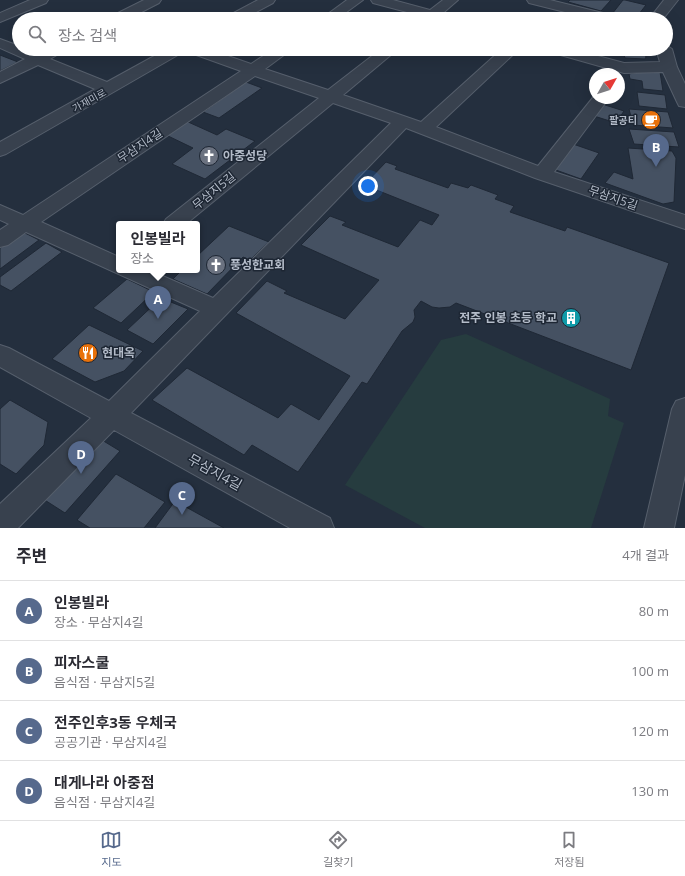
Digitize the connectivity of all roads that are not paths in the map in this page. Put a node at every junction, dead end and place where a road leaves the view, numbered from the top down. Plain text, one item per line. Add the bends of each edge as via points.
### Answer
1 (41, 0) edge
2 (154, 0) edge
3 (268, 0) edge
4 (356, 0) edge
5 (378, 0) edge
6 (451, 0) edge
7 (534, 0) edge
8 (671, 0) edge
9 (14, 12) edge
10 (130, 12) edge
11 (246, 12) edge
12 (338, 12) edge
13 (415, 12) edge
14 (436, 12) edge
15 (582, 12) edge
16 (662, 12) edge
17 (12, 13) edge
18 (0, 18) edge
19 (0, 43) edge
20 (12, 48) edge
21 (31, 56) edge
22 (44, 56) edge
23 (166, 56) edge
24 (211, 56) edge
25 (274, 56) edge
26 (381, 56) edge
27 (503, 56) edge
28 (575, 56) edge
29 (666, 56) edge
30 (38, 59) junction
31 (669, 67) junction
32 (610, 68) edge
33 (253, 71) junction
34 (625, 72) edge
35 (0, 78) edge
36 (109, 89) junction
37 (330, 97) junction
38 (685, 102) edge
39 (596, 104) edge
40 (402, 122) junction
41 (424, 130) junction
42 (0, 150) edge
43 (542, 174) junction
44 (0, 212) edge
45 (177, 221) edge
46 (27, 222) junction
47 (685, 222) edge
48 (0, 240) edge
49 (116, 265) edge
50 (135, 273) edge
51 (216, 309) junction
52 (0, 355) edge
53 (685, 409) edge
54 (112, 415) junction
55 (0, 525) edge
56 (319, 528) edge
57 (659, 528) edge

1 - 9 street
2 - 10 street
3 - 11 street
4 - 12 street
5 - 13 street
6 - 14 street
7 - 15 street
8 - 16 street
17 - 18 street
19 - 20 street
21 - 30 street
22 - 30 street
23 - 36 street, 가재미로
24 - 33 street, 무삼지5길
25 - 33 street, 무삼지4길
26 - 37 street, 무삼지5길
27 - 41 street
28 - 32 street
29 - 31 street
30 - 35 street
30 - 36 street
31 - 34 street
31 - 38 street
33 - 37 street, 무삼지5길
33 - 46 street, 무삼지4길
36 - 42 street, 가재미로
37 - 40 street, 무삼지5길
37 - 45 street, 무삼지5길
39 - 43 street
40 - 41 street, 무삼지5길
40 - 51 street
41 - 43 street, 무삼지5길
43 - 47 street, 무삼지5길
44 - 46 street
46 - 48 street, 무삼지4길
46 - 49 street
50 - 51 street
51 - 54 street
52 - 54 street, 무삼지4길
53 - 57 street
54 - 55 street
54 - 56 street, 무삼지4길

